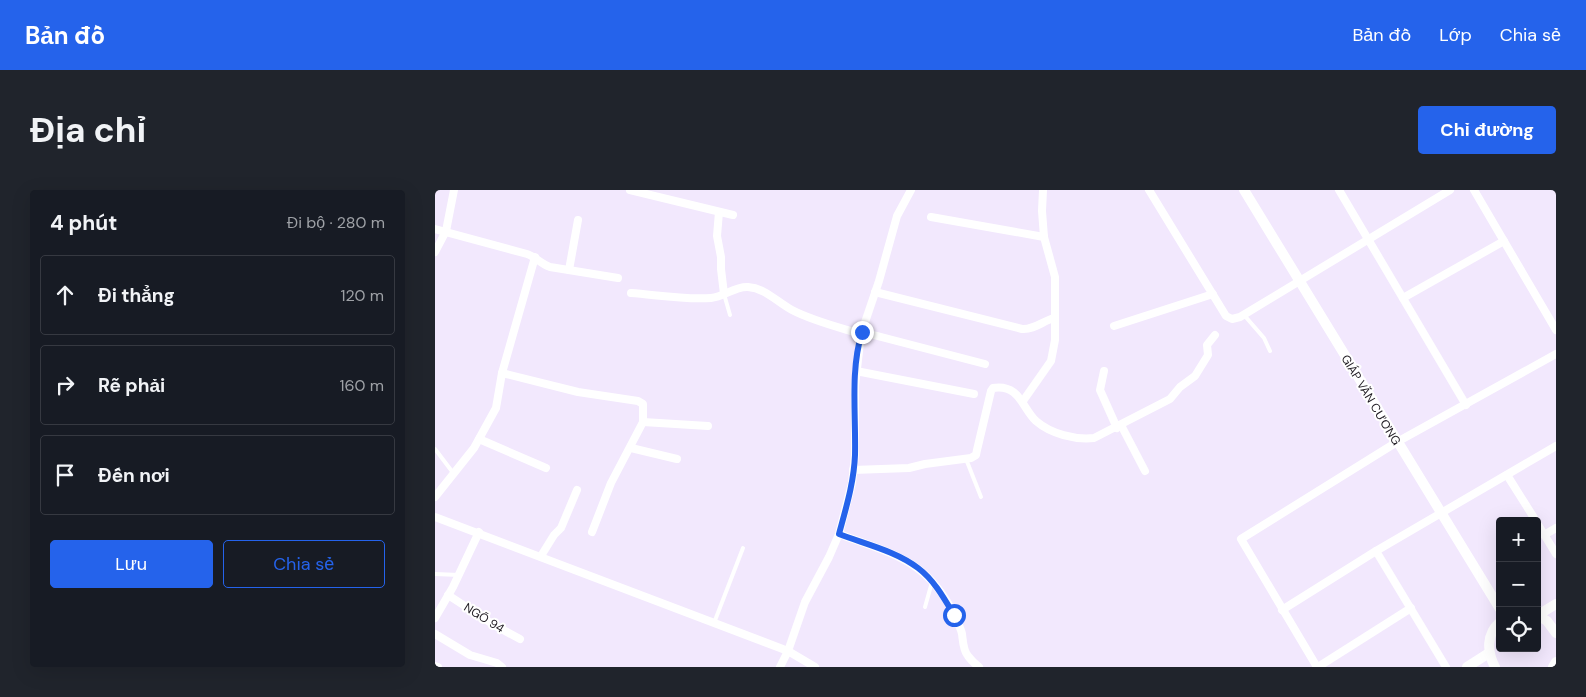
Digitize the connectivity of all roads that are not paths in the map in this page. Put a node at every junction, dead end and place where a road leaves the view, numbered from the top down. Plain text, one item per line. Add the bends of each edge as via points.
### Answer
1 (454, 190) edge
2 (630, 190) edge
3 (911, 190) edge
4 (1043, 190) edge
5 (1149, 190) edge
6 (1244, 190) edge
7 (1339, 190) edge
8 (1450, 190) edge
9 (1474, 190) edge
10 (719, 212) junction
11 (733, 215) dead end
12 (931, 217) dead end
13 (578, 220) dead end
14 (435, 229) edge
15 (446, 232) junction
16 (1044, 237) junction
17 (1369, 240) junction
18 (1504, 240) junction
19 (435, 252) edge
20 (535, 257) junction
21 (569, 270) junction
22 (618, 278) dead end
23 (1299, 282) junction
24 (875, 292) junction
25 (631, 293) dead end
26 (724, 294) junction
27 (1213, 294) junction
28 (1403, 298) junction
29 (730, 315) dead end
30 (1244, 315) junction
31 (1054, 318) junction
32 (1114, 326) dead end
33 (1556, 330) edge
34 (861, 333) junction
35 (1215, 335) dead end
36 (1270, 351) dead end
37 (1556, 354) edge
38 (985, 364) dead end
39 (856, 371) junction
40 (1104, 371) dead end
41 (502, 373) junction
42 (974, 394) dead end
43 (1023, 400) junction
44 (1467, 405) junction
45 (643, 422) junction
46 (708, 426) dead end
47 (1119, 427) junction
48 (479, 440) junction
49 (1397, 442) junction
50 (1556, 446) edge
51 (631, 448) junction
52 (435, 449) edge
53 (966, 459) junction
54 (677, 460) dead end
55 (546, 468) dead end
56 (853, 470) junction
57 (1145, 471) dead end
58 (454, 474) junction
59 (1507, 474) junction
60 (577, 490) dead end
61 (435, 497) edge
62 (981, 497) dead end
63 (1441, 513) junction
64 (435, 517) edge
65 (1534, 517) edge
66 (1541, 528) edge
67 (1556, 528) edge
68 (479, 532) junction
69 (592, 532) dead end
70 (839, 534) junction
71 (1545, 535) junction
72 (743, 548) dead end
73 (1376, 551) junction
74 (1556, 554) edge
75 (541, 556) junction
76 (435, 574) edge
77 (459, 575) junction
78 (932, 582) junction
79 (448, 595) junction
80 (1556, 604) edge
81 (925, 607) dead end
82 (1499, 607) edge
83 (1411, 608) junction
84 (1282, 610) junction
85 (1541, 613) edge
86 (1541, 617) edge
87 (435, 618) edge
88 (714, 624) junction
89 (1496, 628) edge
90 (1556, 633) edge
91 (435, 634) edge
92 (520, 640) dead end
93 (788, 651) junction
94 (1489, 653) junction
95 (1556, 662) edge
96 (435, 666) edge
97 (439, 667) edge
98 (502, 667) edge
99 (779, 667) edge
100 (815, 667) edge
101 (979, 667) edge
102 (1317, 667) edge
103 (1446, 667) edge
104 (1467, 667) edge
105 (1495, 667) edge
106 (1553, 667) edge

1 - 15 street
2 - 10 street
3 - 24 street via 897,216
4 - 16 street
5 - 27 street
6 - 23 street, GIÁP VĂN CƯƠNG
7 - 17 street
8 - 17 street
9 - 18 street
10 - 11 street
10 - 26 street via 717,236
12 - 16 street
13 - 21 street
14 - 15 street
15 - 19 street
15 - 20 street
16 - 31 street via 1055,277
17 - 23 street
17 - 28 street
18 - 28 street
18 - 33 street
20 - 21 street via 543,265
20 - 41 street
21 - 22 street
23 - 30 street
23 - 49 street, GIÁP VĂN CƯƠNG
24 - 31 street via 1022,329
24 - 34 street
25 - 26 street via 695,298
26 - 29 lane
26 - 34 street via 747,287 760,290 792,310
27 - 30 street via 1227,316 1232,319
27 - 32 street
28 - 44 street
30 - 36 lane via 1264,338
31 - 43 street via 1055,340 1051,360
34 - 38 street
34 - 39 street
35 - 47 street via 1207,344 1209,355 1195,376 1170,399
37 - 44 street
39 - 42 street
39 - 56 street
40 - 47 street via 1101,390
41 - 45 street via 579,392 638,401 643,404
41 - 48 street via 496,408
43 - 47 street via 1035,421 1063,435 1081,440
43 - 53 street via 1010,390 993,388 976,455
44 - 49 street
45 - 46 street
45 - 51 street
47 - 57 street
48 - 55 street
48 - 58 street
49 - 63 street, GIÁP VĂN CƯƠNG
49 - 84 street via 1241,539
50 - 59 street
51 - 54 street
51 - 69 street via 611,483
52 - 58 lane
53 - 56 street via 909,468
53 - 62 lane
56 - 70 street
58 - 61 street
59 - 63 street
59 - 65 street
60 - 75 street via 561,528
63 - 73 street
63 - 82 street, GIÁP VĂN CƯƠNG
64 - 68 street
66 - 71 street
67 - 71 street
68 - 75 street
68 - 77 street
70 - 78 street via 906,560
70 - 93 street via 805,602
71 - 74 street
72 - 88 lane
73 - 83 street
73 - 84 street
75 - 88 street
76 - 77 lane
77 - 79 street
78 - 81 lane
78 - 101 street via 954,615 967,655
79 - 87 street
79 - 92 street, NGÕ 94
80 - 85 street
83 - 102 street
83 - 103 street
84 - 102 street
86 - 90 street
88 - 93 street
89 - 94 street via 1491,635
91 - 98 street via 470,655
93 - 99 street
93 - 100 street
94 - 104 street
94 - 105 street
95 - 106 street
96 - 97 street

